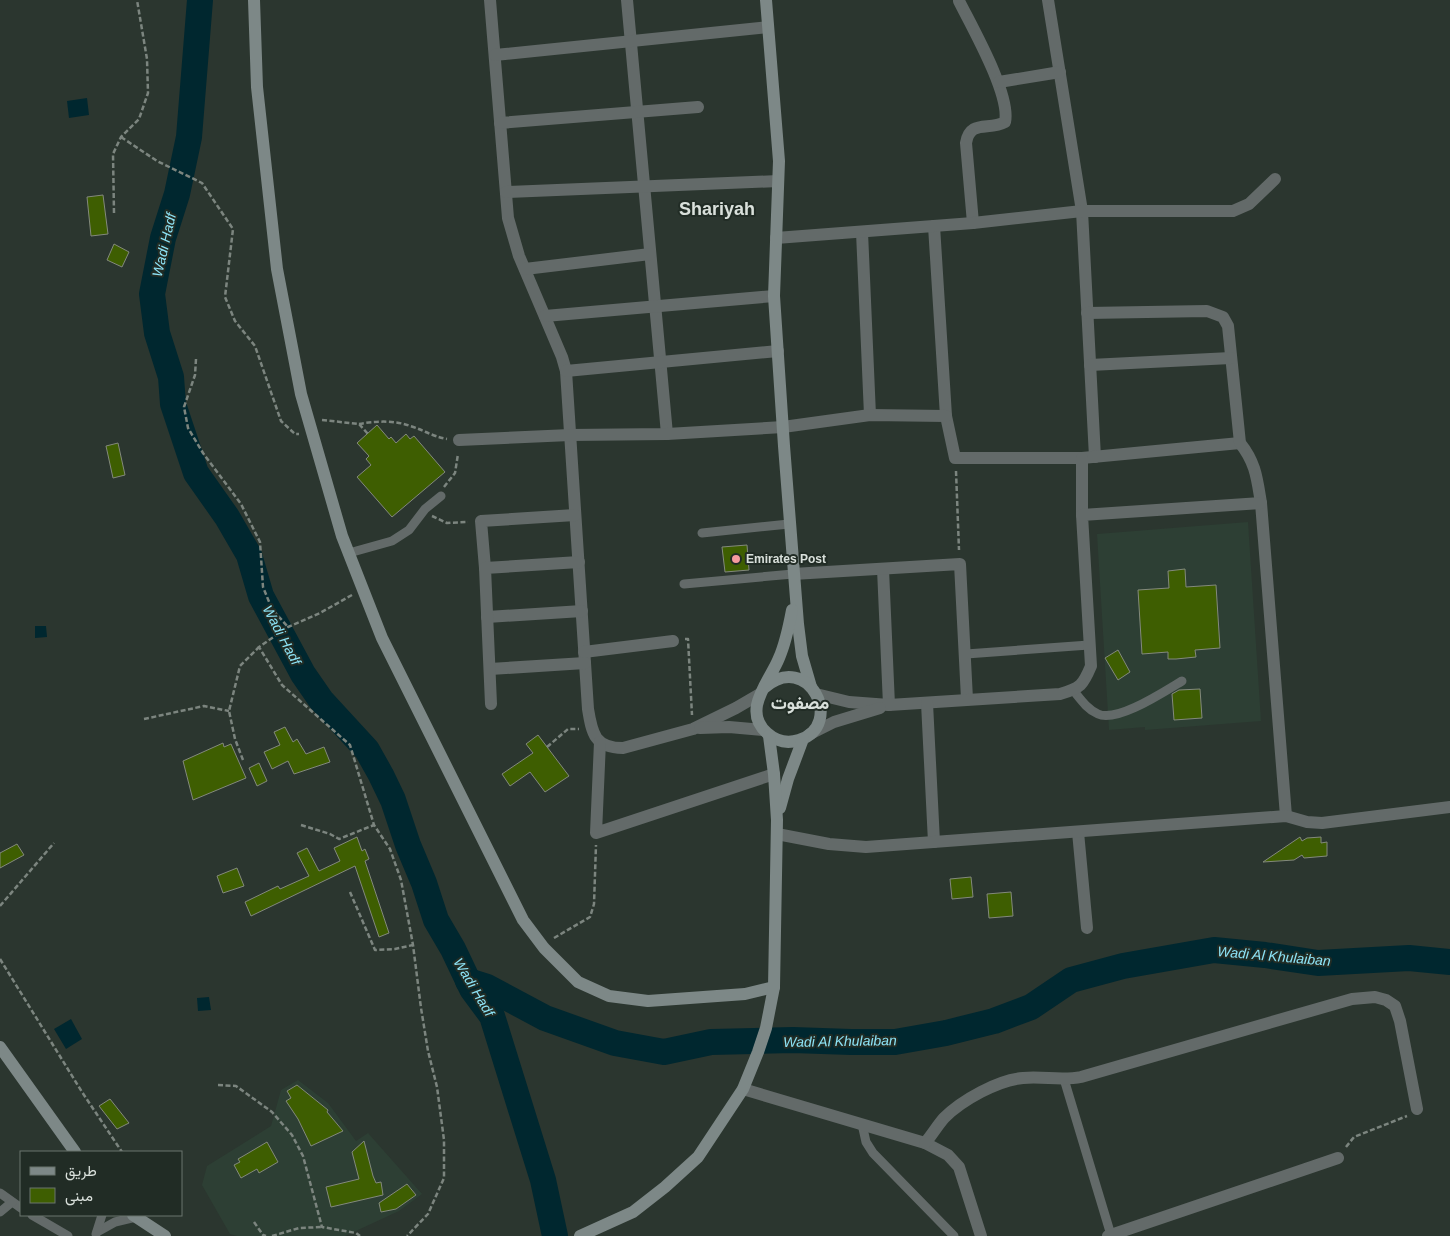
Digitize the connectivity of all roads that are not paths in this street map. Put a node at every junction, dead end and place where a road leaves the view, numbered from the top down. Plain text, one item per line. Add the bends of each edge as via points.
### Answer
1 (254, 0) edge
2 (490, 0) edge
3 (626, 0) edge
4 (766, 0) edge
5 (961, 0) edge
6 (1048, 0) edge
7 (768, 27) junction
8 (630, 41) junction
9 (495, 55) junction
10 (1060, 72) junction
11 (999, 82) junction
12 (698, 107) dead end
13 (637, 112) junction
14 (500, 123) junction
15 (1275, 179) dead end
16 (778, 181) junction
17 (644, 186) junction
18 (506, 192) junction
19 (1082, 211) junction
20 (972, 223) junction
21 (934, 226) junction
22 (862, 232) junction
23 (776, 238) junction
24 (650, 254) junction
25 (525, 269) junction
26 (774, 296) junction
27 (655, 306) junction
28 (1087, 313) junction
29 (545, 316) junction
30 (778, 351) junction
31 (1231, 358) junction
32 (661, 362) junction
33 (1090, 365) junction
34 (566, 371) junction
35 (870, 415) junction
36 (946, 416) junction
37 (783, 427) junction
38 (667, 434) junction
39 (570, 435) junction
40 (459, 440) road end
41 (1240, 443) junction
42 (1088, 457) junction
43 (441, 496) road end
44 (1260, 503) junction
45 (575, 515) junction
46 (1082, 515) junction
47 (789, 524) junction
48 (702, 534) dead end
49 (349, 553) junction
50 (579, 562) junction
51 (485, 568) junction
52 (883, 569) junction
53 (793, 574) junction
54 (684, 584) dead end
55 (795, 594) junction
56 (582, 611) junction
57 (487, 617) junction
58 (673, 641) road end
59 (1089, 645) junction
60 (966, 654) junction
61 (584, 658) junction
62 (490, 669) junction
63 (1182, 681) dead end
64 (814, 690) junction
65 (1073, 690) junction
66 (762, 691) junction
67 (967, 699) junction
68 (927, 703) junction
69 (492, 704) dead end
70 (889, 705) junction
71 (693, 729) junction
72 (766, 733) junction
73 (806, 736) junction
74 (600, 742) junction
75 (774, 774) junction
76 (1450, 807) edge
77 (1286, 816) junction
78 (778, 820) junction
79 (1078, 832) junction
80 (777, 834) junction
81 (934, 842) junction
82 (1087, 928) dead end
83 (774, 987) junction
84 (0, 1047) edge
85 (1064, 1079) junction
86 (743, 1089) junction
87 (1417, 1109) road end
88 (862, 1124) junction
89 (925, 1143) junction
90 (74, 1151) edge
91 (1338, 1158) road end
92 (0, 1194) edge
93 (12, 1202) junction
94 (20, 1207) edge
95 (0, 1212) edge
96 (34, 1216) edge
97 (102, 1216) edge
98 (134, 1216) edge
99 (96, 1234) edge
100 (1109, 1235) edge
101 (68, 1236) edge
102 (165, 1236) edge
103 (580, 1236) edge
104 (954, 1236) edge
105 (981, 1236) edge

1 - 49 street via 257,88 277,269 301,394
2 - 9 street
3 - 8 street
4 - 7 street
5 - 11 street
6 - 10 street
7 - 8 street
7 - 16 street
8 - 9 street
8 - 13 street
9 - 14 street
10 - 11 street
10 - 19 street
11 - 20 street via 1005,122 973,128 966,142
12 - 13 street
13 - 14 street
13 - 17 street
14 - 18 street
15 - 19 street via 1249,204 1233,211
16 - 17 street
16 - 23 street
17 - 18 street
17 - 24 street
18 - 25 street via 508,218
19 - 20 street
19 - 28 street
20 - 21 street
21 - 22 street
21 - 36 street
22 - 23 street
22 - 35 street
23 - 26 street
24 - 25 street
24 - 27 street
25 - 29 street
26 - 27 street
26 - 30 street
27 - 29 street
27 - 32 street
28 - 31 street via 1207,310 1223,317 1228,326
28 - 33 street
29 - 34 street
30 - 32 street
30 - 37 street
31 - 33 street
31 - 41 street
32 - 34 street
32 - 38 street
33 - 42 street
34 - 39 street
35 - 36 street
35 - 37 street
36 - 42 street via 955,458
37 - 38 street
37 - 47 street
38 - 39 street
39 - 40 street
39 - 45 street
41 - 42 street
41 - 44 street via 1255,468
42 - 46 street
43 - 49 lane via 425,509 409,530 392,541
44 - 46 street
44 - 77 street
45 - 50 street
45 - 51 street via 482,521
46 - 59 street
47 - 48 lane
47 - 53 street
49 - 83 street via 382,638 434,746 523,920 544,948 578,982 609,996 648,1001 744,994
50 - 51 street
50 - 56 street
51 - 57 street
52 - 53 street
52 - 60 street via 960,564
52 - 70 street
53 - 54 lane
53 - 55 street
55 - 64 street via 802,656
55 - 66 street via 785,644
56 - 57 street
56 - 61 street
57 - 62 street
58 - 61 street
59 - 60 lane
59 - 65 street via 1091,666 1084,683
60 - 67 street
61 - 62 street
61 - 74 street via 591,728
62 - 69 street
63 - 65 lane via 1124,712 1108,716 1100,716 1088,708
64 - 66 street via 796,678 787,677 770,682
64 - 70 street via 849,702
64 - 73 street via 820,702 819,719
65 - 67 street via 1060,694
66 - 71 street
66 - 72 street via 756,709
67 - 68 street
68 - 70 street
68 - 81 street
70 - 73 street via 847,717
71 - 72 street via 735,727
71 - 74 street via 623,748 612,748
72 - 73 street via 785,742
72 - 75 street
73 - 78 street via 788,779
74 - 75 street via 596,832
75 - 78 street
76 - 77 street via 1322,823
77 - 79 street
78 - 80 street
79 - 81 street
79 - 82 street
80 - 81 street via 866,847
80 - 83 street
83 - 86 street via 766,1028
84 - 90 street
85 - 87 street via 1081,1077 1352,999 1375,997 1395,1006
85 - 89 street via 1023,1078 977,1094 945,1117
85 - 100 lane
86 - 88 street
86 - 103 street via 698,1157 665,1187 633,1212
88 - 89 street
88 - 104 lane via 866,1142 873,1153
89 - 105 street via 948,1155 959,1167
91 - 100 street
92 - 93 lane
93 - 94 lane
93 - 95 lane
96 - 101 lane
97 - 99 lane
98 - 99 lane via 115,1222
98 - 102 street

